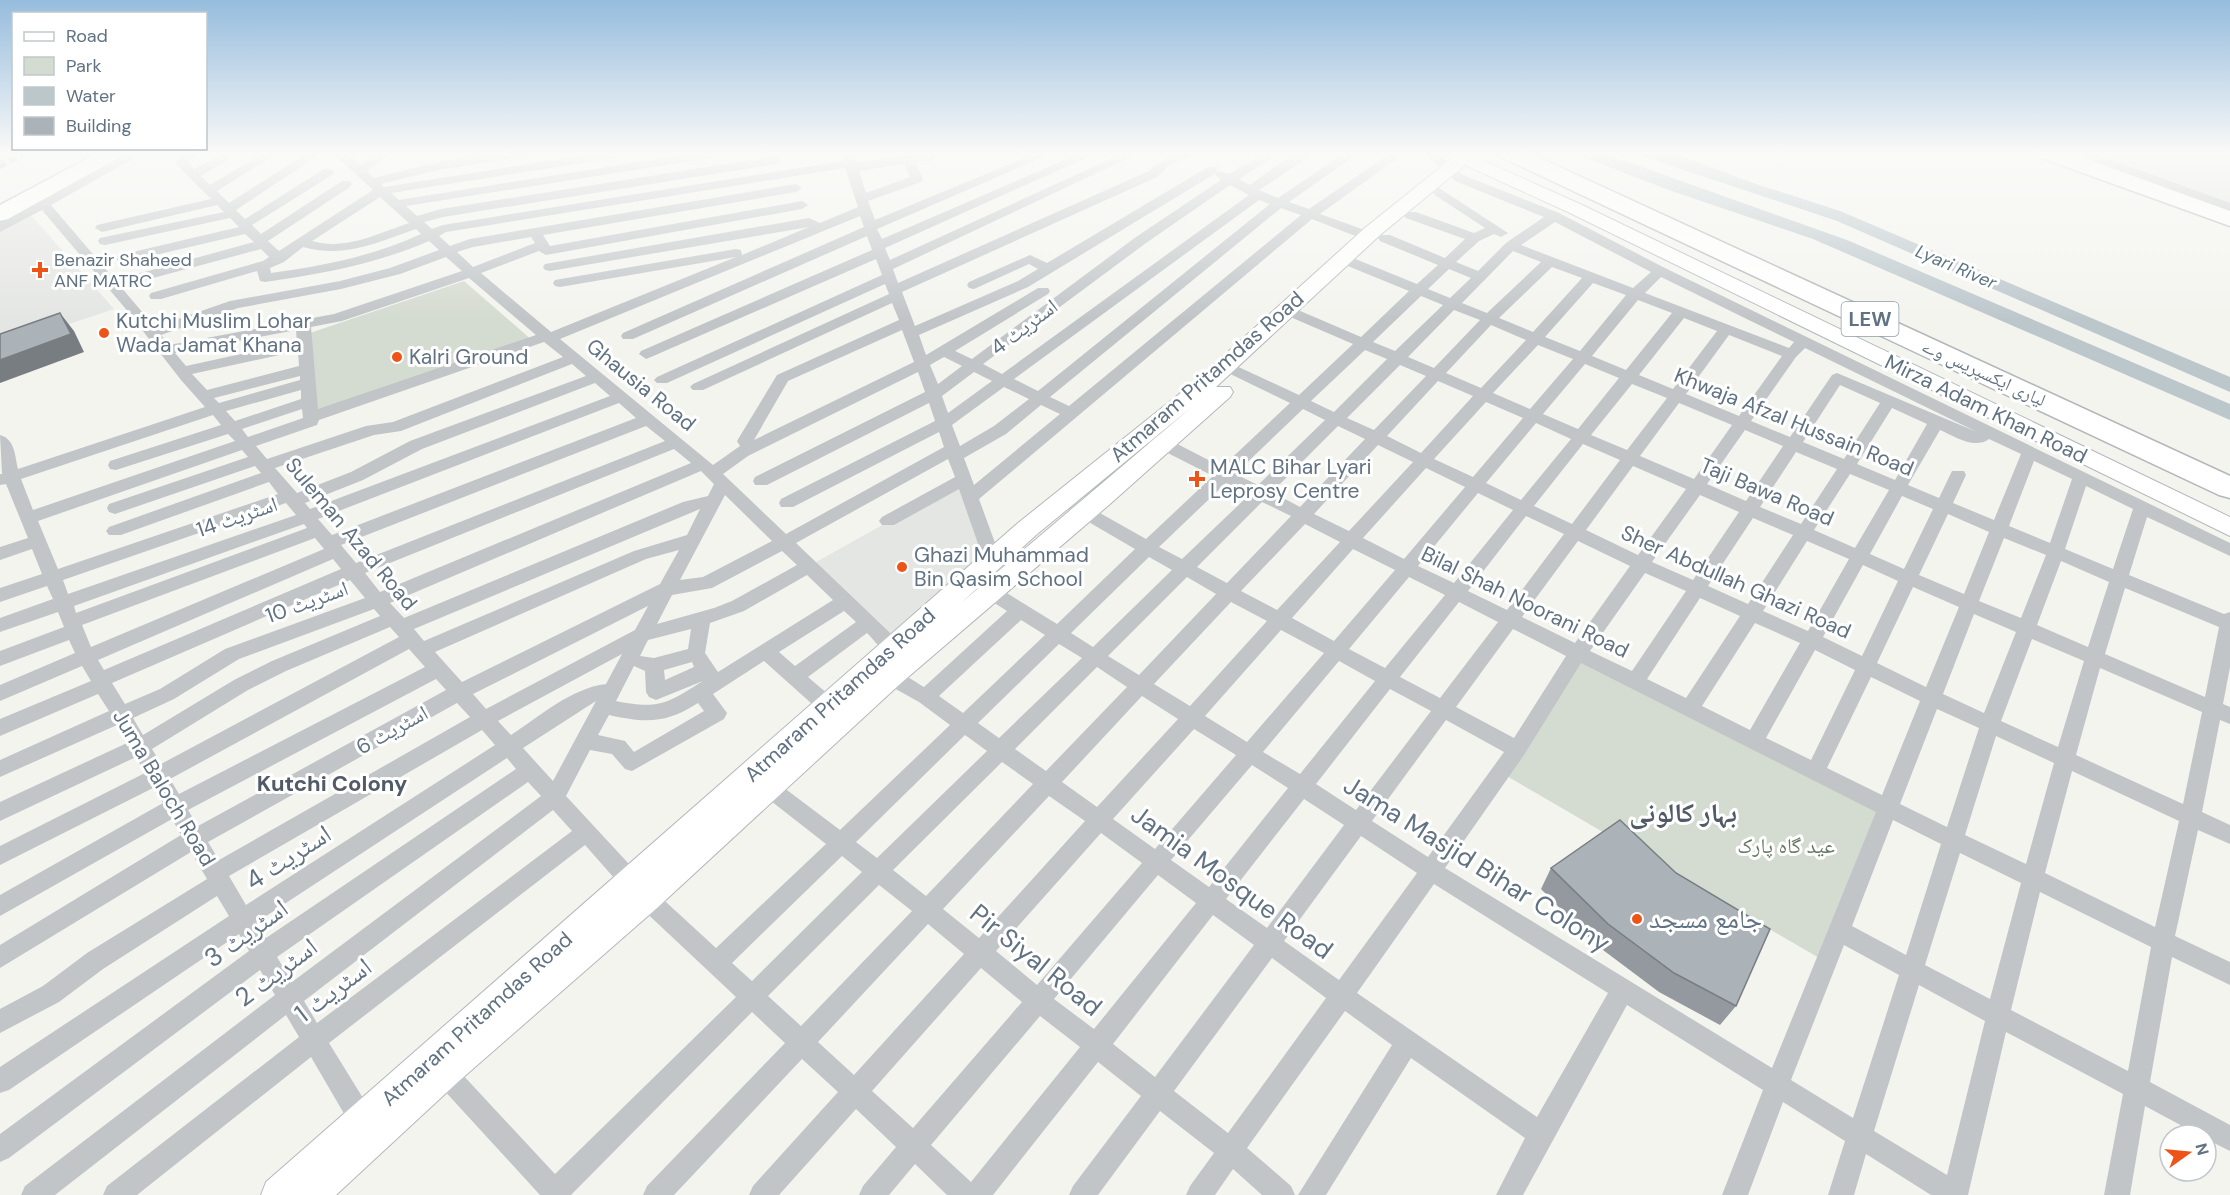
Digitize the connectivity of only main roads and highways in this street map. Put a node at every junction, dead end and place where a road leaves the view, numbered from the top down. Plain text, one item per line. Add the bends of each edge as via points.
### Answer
1 (20, 208) edge
2 (1411, 208) edge
3 (1418, 208) edge
4 (1573, 208) edge
5 (1629, 208) edge
6 (2199, 208) edge
7 (0, 214) edge
8 (2230, 219) edge
9 (1377, 237) junction
10 (2230, 488) edge
11 (2230, 527) edge
12 (897, 662) junction
13 (759, 780) junction
14 (438, 1065) junction
15 (279, 1195) edge
16 (309, 1195) edge

1 - 7 highway
2 - 9 main road, Atmaram Pritamdas Road
3 - 9 main road, Atmaram Pritamdas Road
4 - 11 main road, Mirza Adam Khan Road
5 - 10 highway, لیاری ایکسپریس وے / LEW
6 - 8 highway
9 - 12 main road, Atmaram Pritamdas Road via 1233,370
12 - 13 main road, Atmaram Pritamdas Road
12 - 13 main road, Atmaram Pritamdas Road via 828,706
13 - 14 main road, Atmaram Pritamdas Road
14 - 15 main road, Atmaram Pritamdas Road via 362,1120
14 - 16 main road, Atmaram Pritamdas Road

